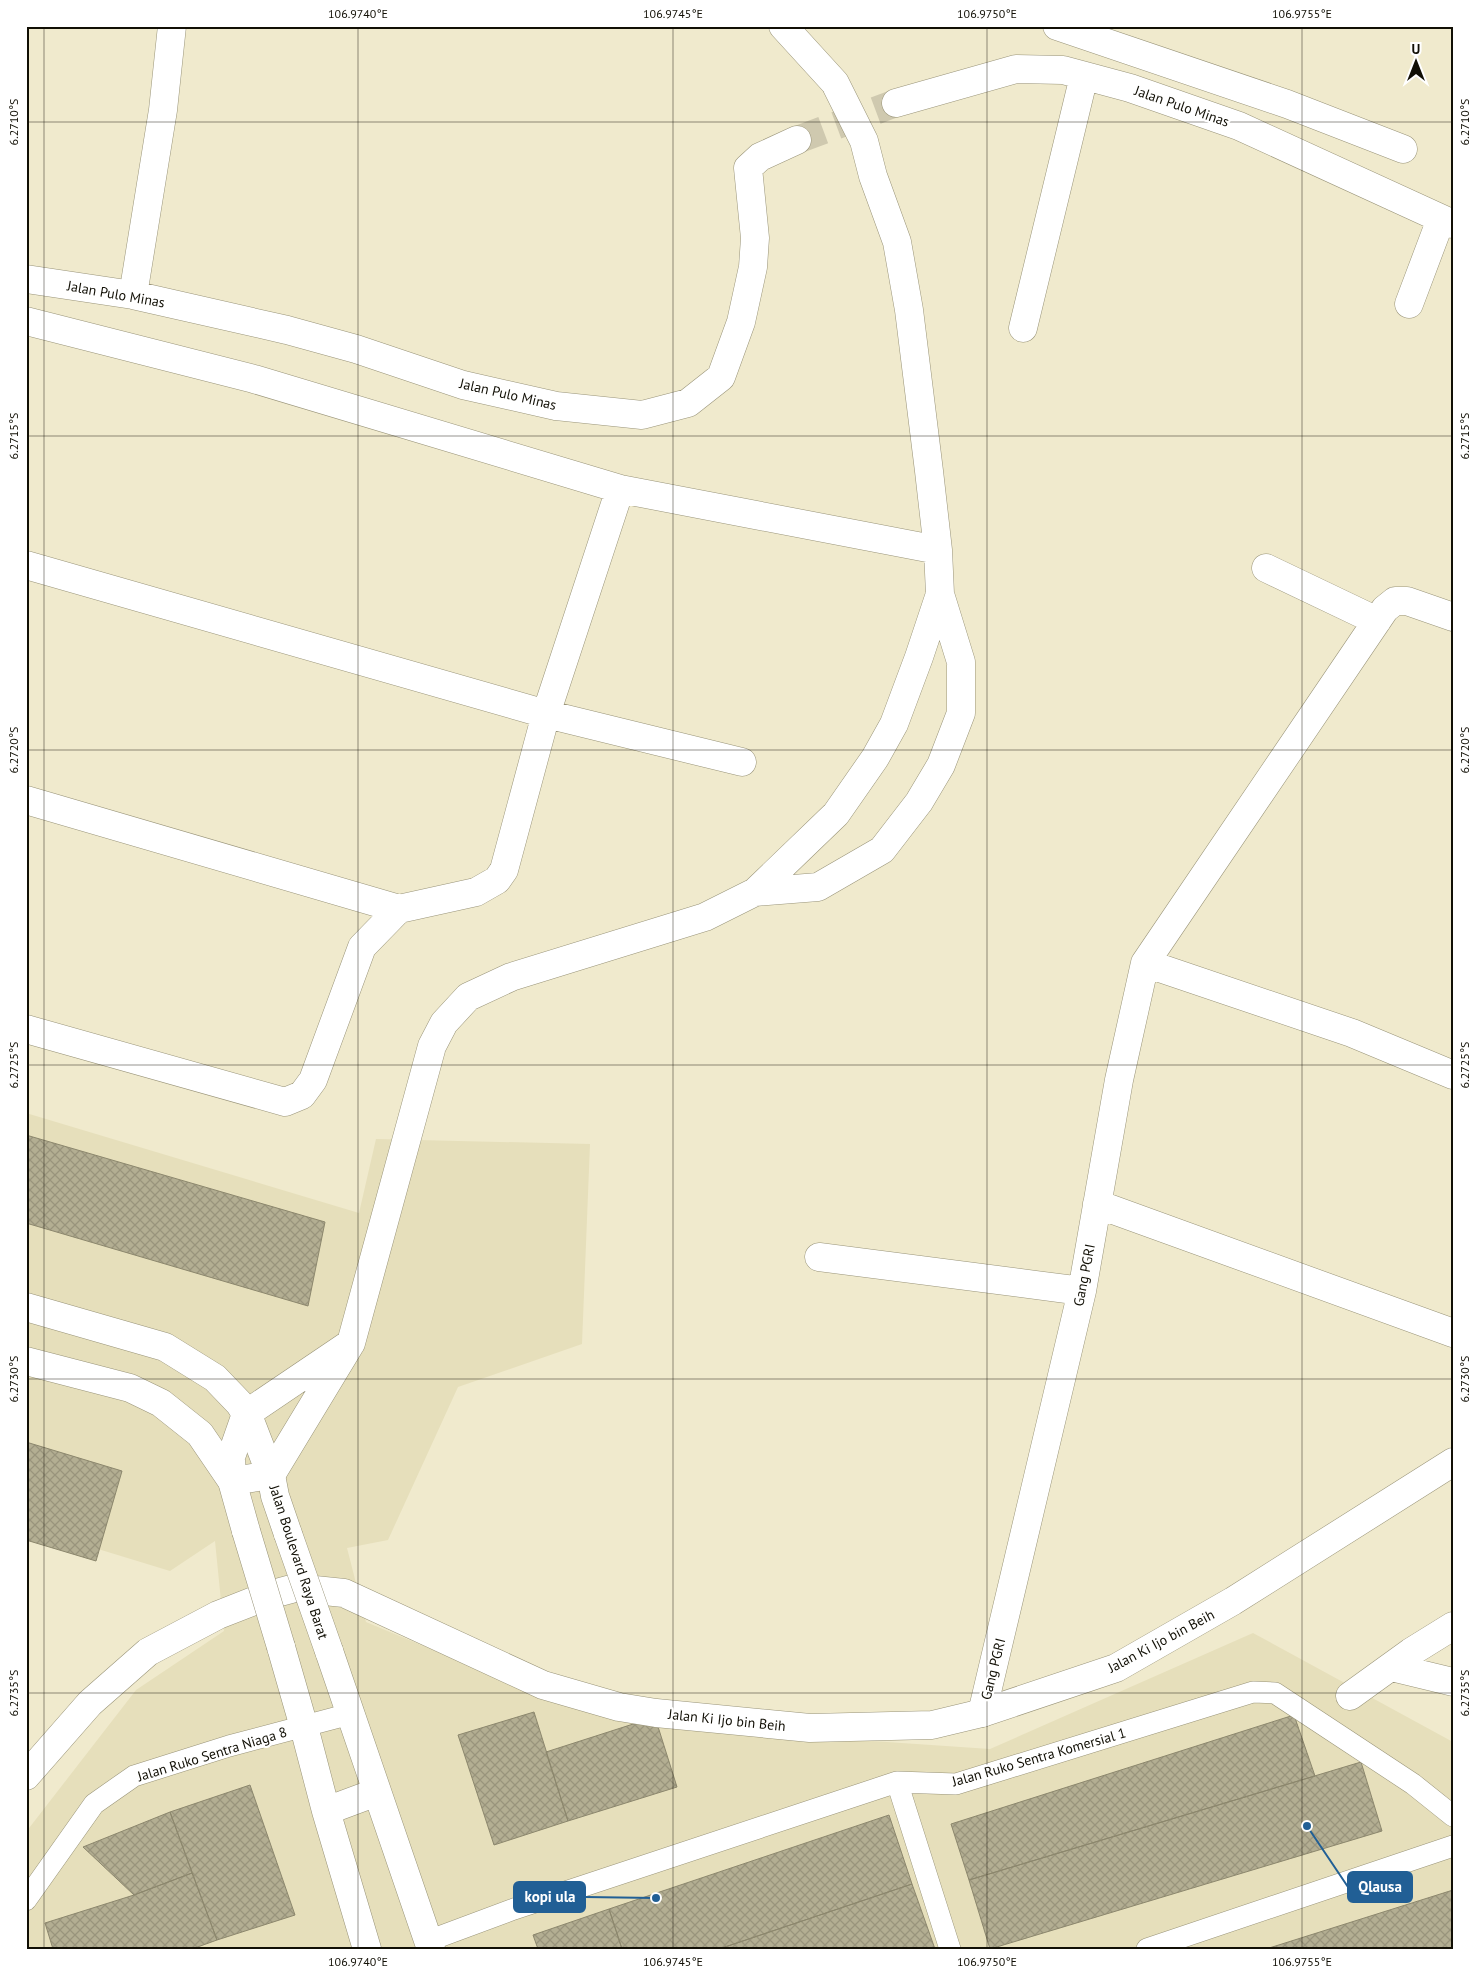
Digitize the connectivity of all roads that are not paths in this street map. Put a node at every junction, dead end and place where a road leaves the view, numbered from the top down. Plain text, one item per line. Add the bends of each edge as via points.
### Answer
1 (172, 26) edge
2 (783, 26) edge
3 (1057, 26) edge
4 (1084, 76) junction
5 (896, 103) tunnel mouth
6 (797, 140) tunnel mouth
7 (1403, 149) dead end
8 (1447, 222) edge
9 (26, 279) edge
10 (133, 295) junction
11 (1409, 304) dead end
12 (26, 321) edge
13 (1023, 328) dead end
14 (620, 489) junction
15 (938, 550) junction
16 (26, 565) edge
17 (1266, 568) dead end
18 (940, 594) junction
19 (1453, 617) edge
20 (1377, 621) junction
21 (546, 714) junction
22 (742, 762) dead end
23 (26, 800) edge
24 (754, 892) junction
25 (399, 909) junction
26 (1144, 963) junction
27 (26, 1029) edge
28 (1453, 1075) edge
29 (1097, 1204) junction
30 (819, 1257) dead end
31 (1082, 1291) junction
32 (26, 1307) edge
33 (1453, 1333) edge
34 (351, 1343) junction
35 (26, 1361) edge
36 (246, 1414) junction
37 (1453, 1462) edge
38 (271, 1475) junction
39 (232, 1481) junction
40 (1453, 1626) edge
41 (1391, 1667) junction
42 (1453, 1682) edge
43 (1350, 1696) dead end
44 (982, 1713) junction
45 (350, 1714) junction
46 (304, 1726) junction
47 (26, 1776) edge
48 (897, 1782) junction
49 (377, 1792) junction
50 (326, 1811) junction
51 (1453, 1816) edge
52 (1453, 1846) edge
53 (26, 1900) edge
54 (429, 1945) edge
55 (367, 1949) edge
56 (950, 1949) edge
57 (1148, 1949) edge

1 - 10 street via 163,110
2 - 15 street via 835,83 864,141 897,242 909,310
3 - 7 street via 1287,104
4 - 5 street, Jalan Pulo Minas via 1063,70 1016,70
4 - 8 street, Jalan Pulo Minas via 1130,88 1239,126
4 - 13 street
6 - 10 street, Jalan Pulo Minas via 760,158 748,168 755,238 753,268 741,322 721,377 688,403 642,415 556,406 463,385 356,349
8 - 11 street
9 - 10 street, Jalan Pulo Minas
12 - 14 street via 254,379
14 - 15 street
14 - 21 street
15 - 18 street
16 - 21 street
17 - 20 street
18 - 24 street via 894,724 875,758 836,814
18 - 24 street via 962,662 961,713 941,765 919,802 882,850 845,873 818,887
19 - 20 street via 1408,601 1395,601
20 - 26 street
21 - 22 street
21 - 25 street via 504,870 497,880 476,892
23 - 25 street
24 - 34 street via 705,918 511,977 468,997 444,1023 432,1046
25 - 27 street via 362,947 313,1080 302,1095 285,1102
26 - 28 street via 1352,1033
26 - 29 street, Gang PGRI
29 - 31 street, Gang PGRI
29 - 33 street
30 - 31 street
31 - 44 street, Gang PGRI
32 - 36 street, Jalan Boulevard Raya Barat via 165,1348 215,1378
34 - 36 street
34 - 38 street
35 - 39 street via 130,1388 161,1403 200,1434
36 - 38 street, Jalan Boulevard Raya Barat
36 - 39 street via 231,1457
37 - 44 street, Jalan Ki Ijo bin Beih via 1233,1601 1116,1668
38 - 39 street
38 - 45 street, Jalan Boulevard Raya Barat, bridge via 275,1496
39 - 46 street, bridge
40 - 41 street
41 - 42 street
41 - 43 street
44 - 47 street, Jalan Ki Ijo bin Beih via 932,1725 810,1728 619,1707 543,1685 344,1593 295,1588 218,1615 148,1652 90,1703
45 - 46 lane, Jalan Ruko Sentra Niaga 8
45 - 49 street, Jalan Boulevard Raya Barat
46 - 50 street
46 - 53 lane, Jalan Ruko Sentra Niaga 8 via 134,1776 94,1804
48 - 51 lane, Jalan Ruko Sentra Komersial 1 via 956,1784 1253,1692 1275,1693 1413,1784
48 - 54 lane, Jalan Ruko Sentra Komersial 1 via 514,1909
48 - 56 lane
49 - 50 street
49 - 54 street, Jalan Boulevard Raya Barat
50 - 55 street
52 - 57 lane

